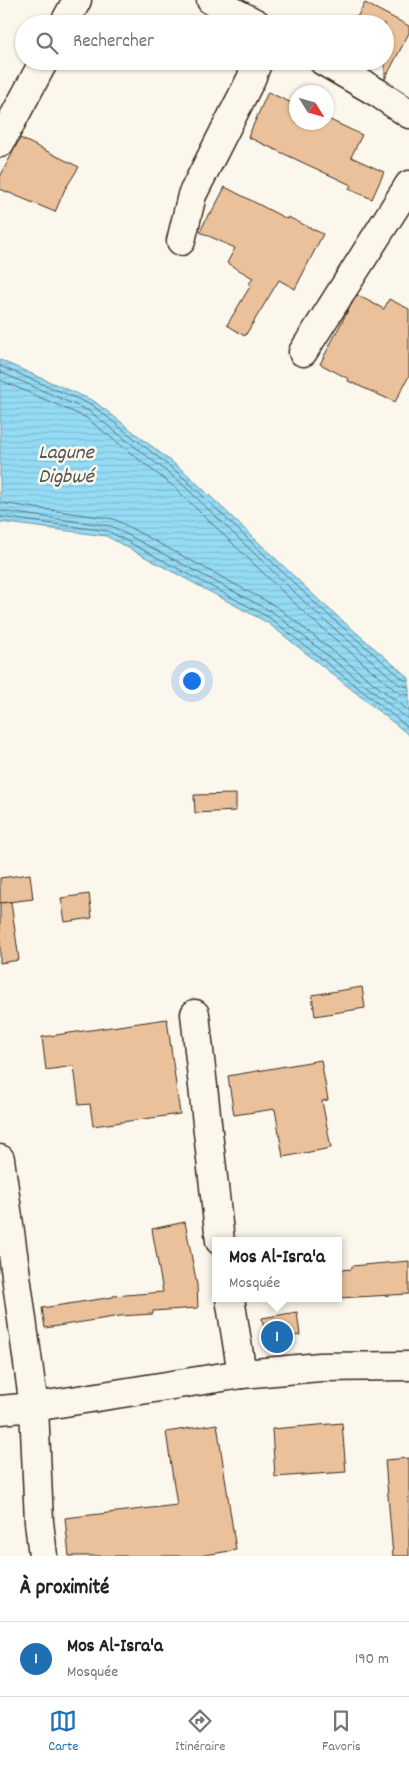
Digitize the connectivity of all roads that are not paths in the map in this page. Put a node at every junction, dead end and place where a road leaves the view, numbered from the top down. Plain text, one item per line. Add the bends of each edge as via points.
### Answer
1 (77, 0) edge
2 (211, 0) edge
3 (69, 15) edge
4 (240, 15) edge
5 (39, 70) edge
6 (254, 70) edge
7 (338, 70) edge
8 (409, 114) edge
9 (0, 143) edge
10 (409, 185) edge
11 (181, 241) dead end
12 (303, 352) dead end
13 (195, 1014) dead end
14 (0, 1159) edge
15 (220, 1237) edge
16 (231, 1302) edge
17 (409, 1366) edge
18 (242, 1374) junction
19 (34, 1407) junction
20 (0, 1410) edge
21 (43, 1556) edge

1 - 3 street
2 - 4 street
5 - 9 street
6 - 11 street via 192,195
7 - 8 street
10 - 12 street
13 - 15 street
14 - 19 street
16 - 18 street
17 - 18 street via 320,1367
18 - 19 street
19 - 20 street
19 - 21 street

